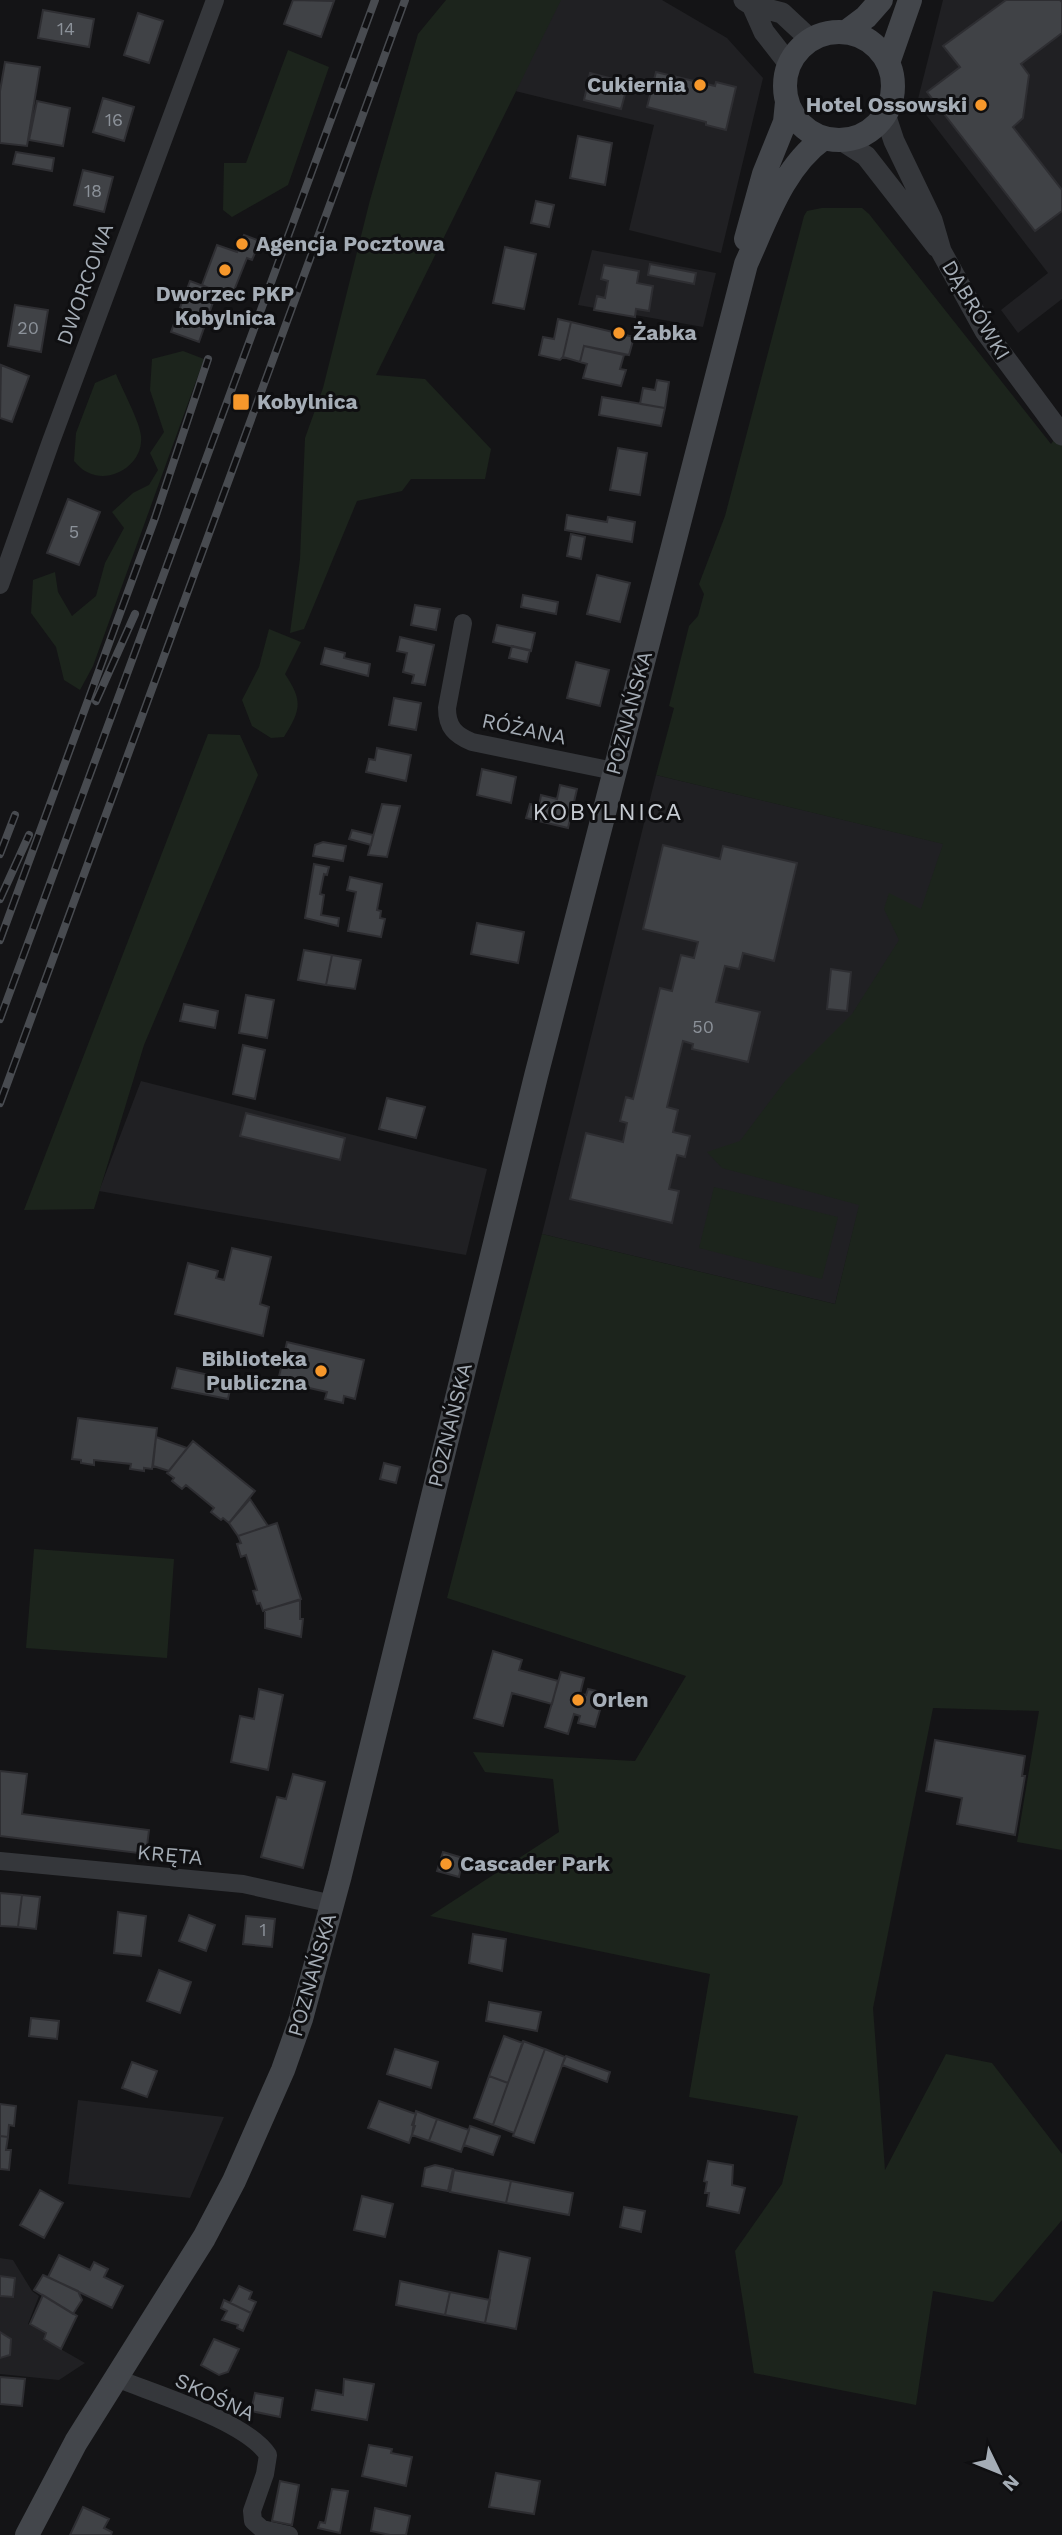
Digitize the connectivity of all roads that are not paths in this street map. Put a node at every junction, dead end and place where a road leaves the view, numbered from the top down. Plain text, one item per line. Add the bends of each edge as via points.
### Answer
1 (215, 0) edge
2 (881, 0) edge
3 (910, 0) edge
4 (748, 3) edge
5 (846, 32) junction
6 (811, 40) junction
7 (889, 60) junction
8 (789, 64) junction
9 (788, 102) junction
10 (885, 114) junction
11 (832, 139) junction
12 (941, 251) junction
13 (746, 264) junction
14 (1062, 435) edge
15 (6, 552) edge
16 (0, 585) edge
17 (463, 623) dead end
18 (614, 771) junction
19 (0, 1861) edge
20 (333, 1904) junction
21 (116, 2378) junction
22 (27, 2535) edge
23 (289, 2535) edge

1 - 15 street, DWORCOWA
2 - 5 main road
3 - 7 main road
4 - 6 street via 782,13
4 - 8 street
5 - 6 main road
5 - 7 main road via 863,37
6 - 8 main road
7 - 10 main road via 892,97
8 - 9 main road
9 - 11 main road via 808,130
9 - 13 main road, POZNAŃSKA via 754,204
10 - 11 main road via 859,136
10 - 12 street, DĄBRÓWKI
11 - 12 street, DĄBRÓWKI via 866,156
11 - 13 main road, POZNAŃSKA via 802,156 790,173
12 - 14 street, DĄBRÓWKI via 991,342
13 - 18 main road, POZNAŃSKA
15 - 16 street, DWORCOWA
17 - 18 street, RÓŻANA via 447,708 452,731 472,742
18 - 20 main road, POZNAŃSKA
19 - 20 street, KRĘTA via 243,1884
20 - 21 main road, POZNAŃSKA via 301,2019 258,2129 204,2238
21 - 22 main road, POZNAŃSKA
21 - 23 street, SKOŚNA via 230,2424 261,2445 268,2455 253,2521 262,2529

